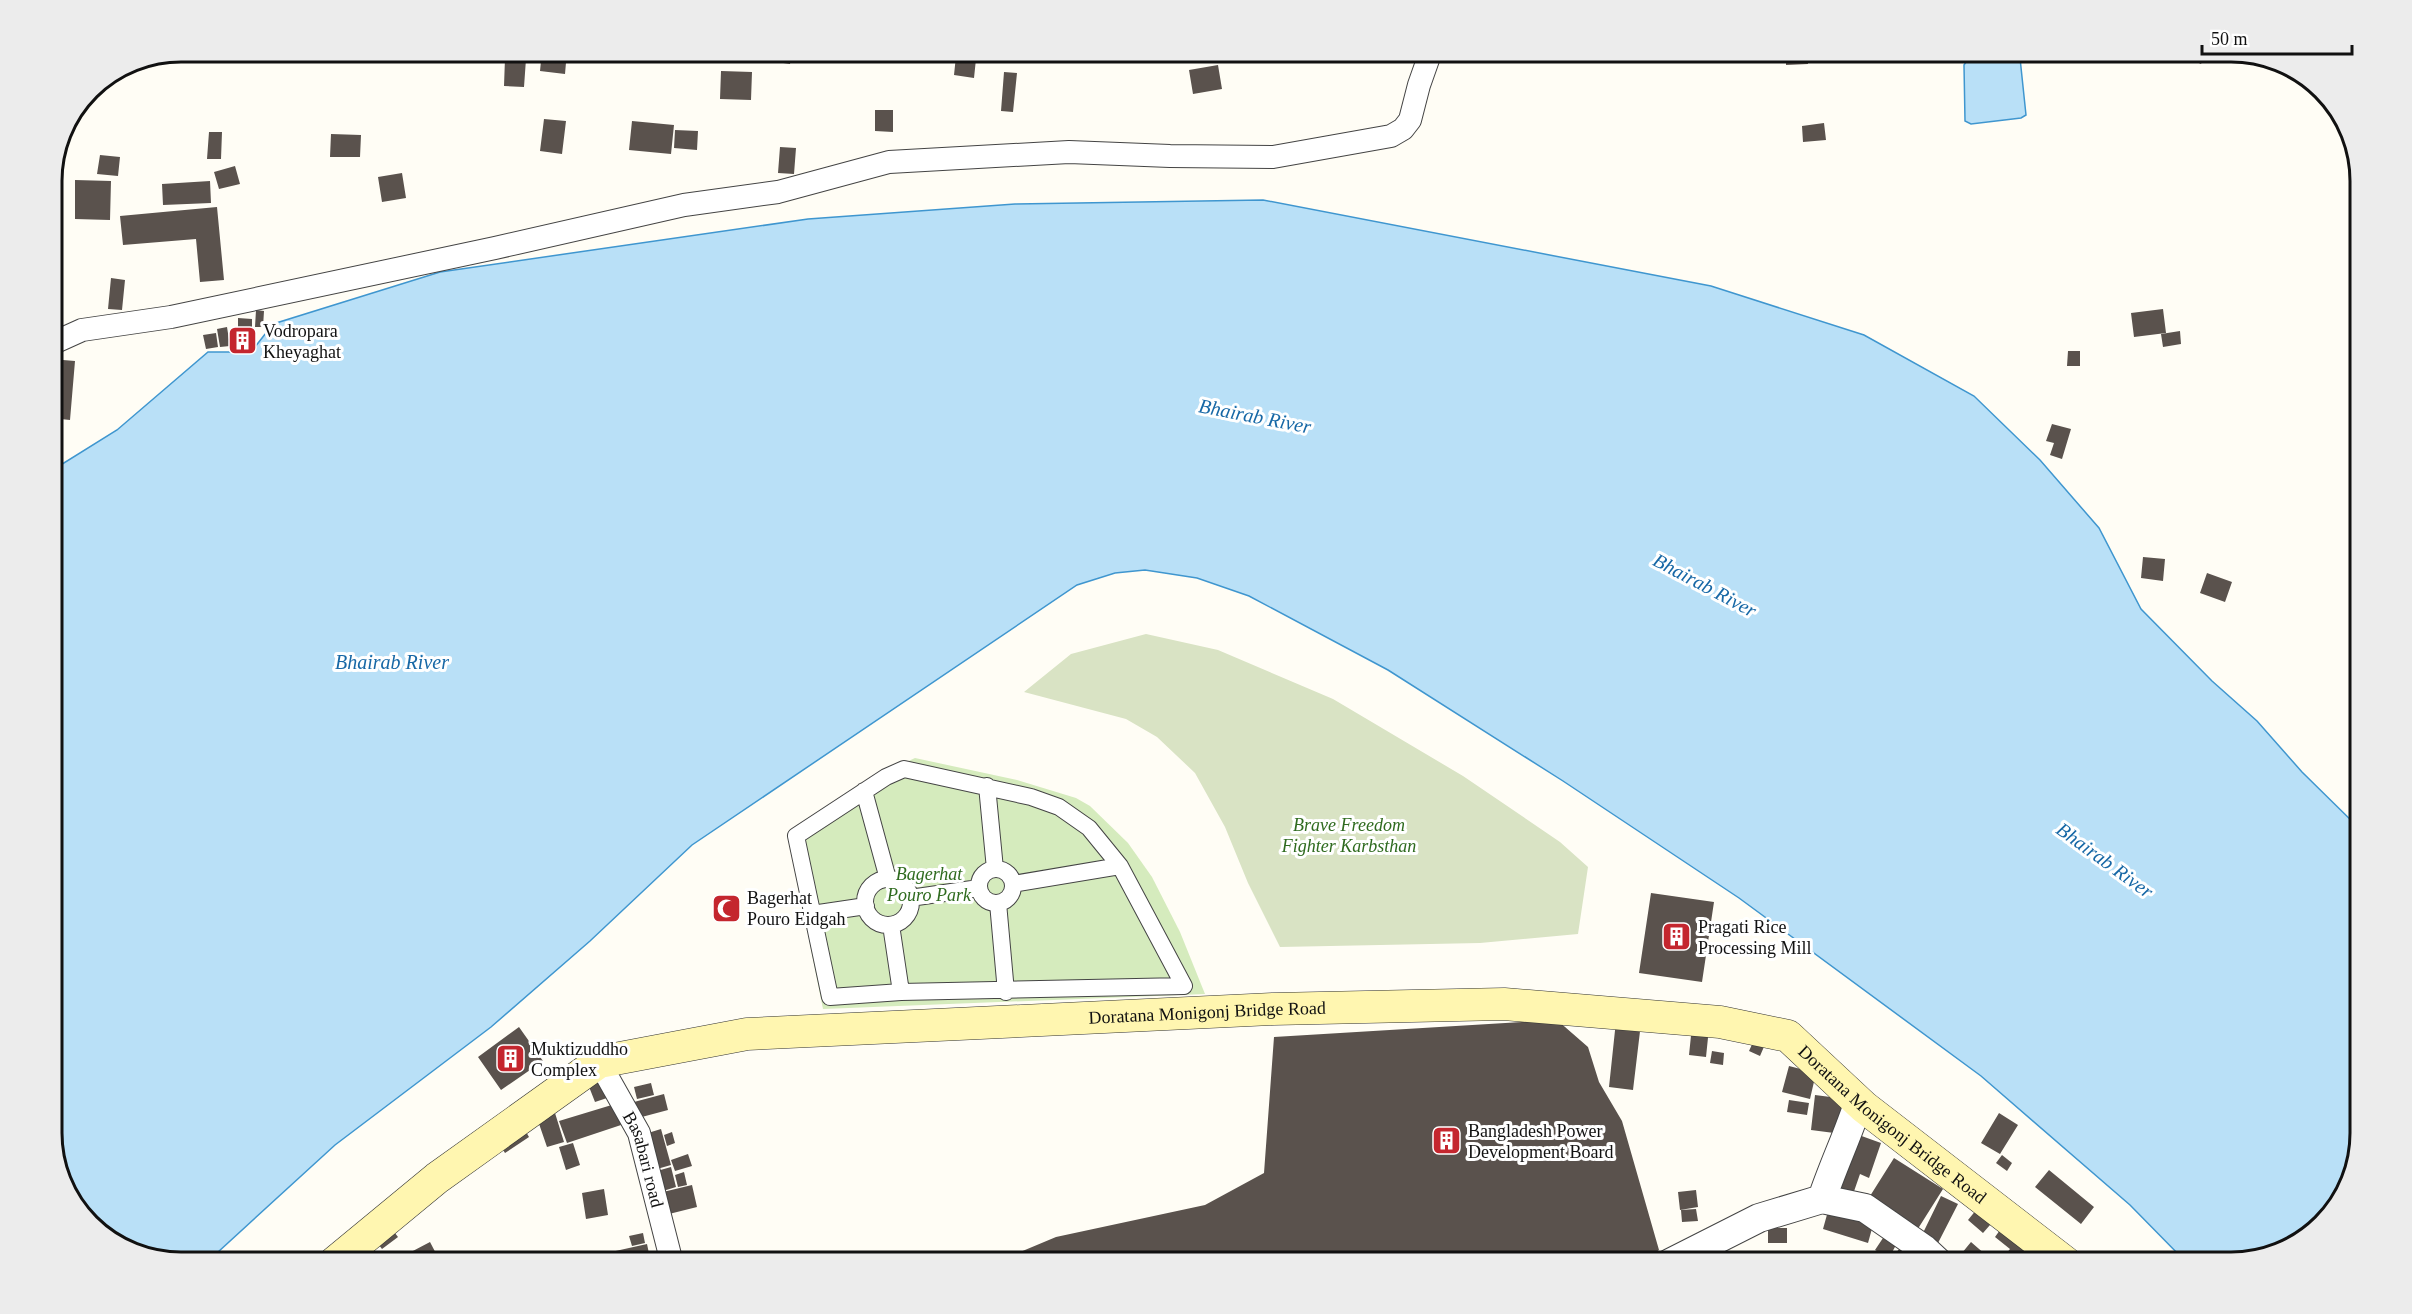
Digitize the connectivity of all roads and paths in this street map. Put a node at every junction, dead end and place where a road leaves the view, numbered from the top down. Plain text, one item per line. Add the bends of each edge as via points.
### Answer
1 (1427, 62) edge
2 (62, 339) edge
3 (987, 786) junction
4 (864, 791) junction
5 (1120, 866) junction
6 (995, 869) junction
7 (888, 879) junction
8 (1013, 884) junction
9 (979, 888) junction
10 (910, 898) junction
11 (998, 903) junction
12 (866, 906) junction
13 (812, 914) junction
14 (891, 925) junction
15 (901, 992) junction
16 (1006, 992) junction
17 (599, 1062) junction
18 (1859, 1101) junction
19 (1822, 1199) junction
20 (347, 1252) edge
21 (669, 1252) edge
22 (1692, 1252) edge
23 (1927, 1252) edge
24 (2052, 1252) edge

1 - 2 street via 1410,120 1390,136 1273,157 1070,152 889,162 778,192 684,205 171,317 82,330
3 - 4 street via 904,769
3 - 5 street via 1059,807 1089,828
3 - 6 street
4 - 7 street
4 - 13 street via 796,836
5 - 8 street
5 - 16 street via 1184,986
6 - 8 street via 1007,873
6 - 9 street via 983,876
7 - 10 street via 903,884
7 - 12 street via 868,891
8 - 11 street via 1009,897
9 - 10 street
9 - 11 street via 986,899
10 - 14 street via 908,914
11 - 16 street
12 - 13 street
12 - 14 street via 873,920
13 - 15 street via 830,997
14 - 15 street
15 - 16 street
17 - 18 main road, Doratana Monigonj Bridge Road via 747,1034 1273,1008 1504,1004 1720,1022 1788,1036
17 - 20 main road, Doratana Monigonj Bridge Road via 437,1178
17 - 21 street, Basabari road via 639,1133
18 - 19 street
18 - 24 main road, Doratana Monigonj Bridge Road
19 - 22 street via 1759,1218
19 - 23 street via 1865,1208

